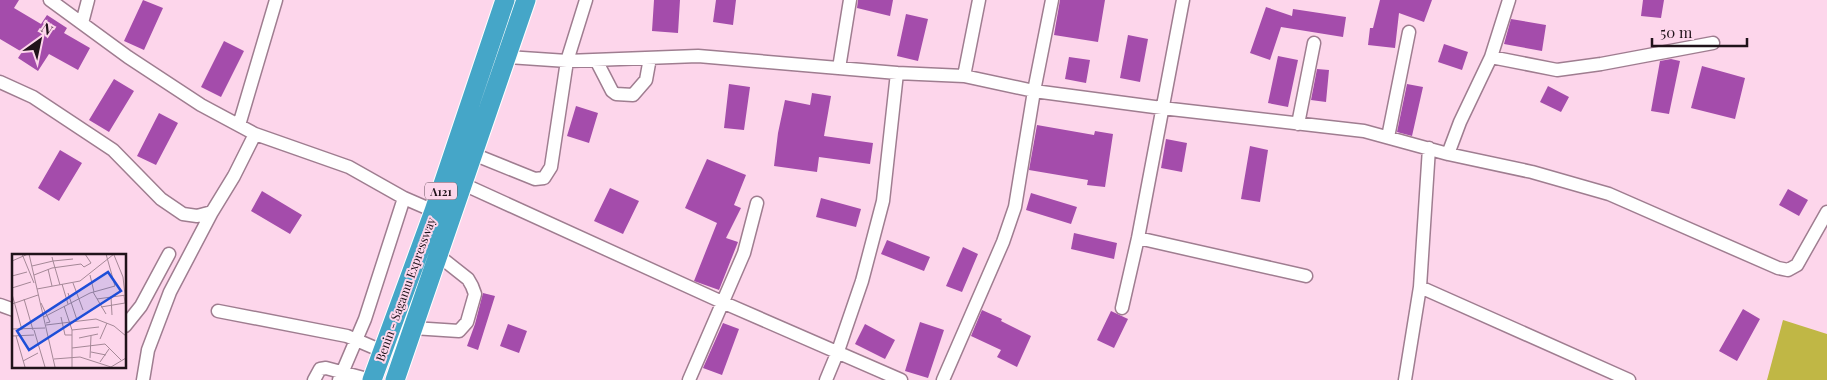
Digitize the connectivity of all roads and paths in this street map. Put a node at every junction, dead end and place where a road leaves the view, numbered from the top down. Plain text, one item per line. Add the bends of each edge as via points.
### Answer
1 (50, 0) edge
2 (88, 0) edge
3 (276, 0) edge
4 (506, 0) edge
5 (526, 0) edge
6 (586, 0) edge
7 (850, 0) edge
8 (979, 0) edge
9 (1052, 0) edge
10 (1183, 0) edge
11 (1509, 0) edge
12 (82, 23) junction
13 (1409, 32) dead end
14 (1713, 42) dead end
15 (1314, 43) dead end
16 (1491, 57) junction
17 (507, 58) junction
18 (650, 58) junction
19 (596, 60) junction
20 (567, 61) junction
21 (839, 68) junction
22 (897, 73) junction
23 (964, 76) junction
24 (0, 82) edge
25 (1034, 91) junction
26 (1162, 108) junction
27 (1298, 124) junction
28 (239, 125) junction
29 (255, 134) junction
30 (1388, 137) junction
31 (1429, 148) junction
32 (474, 154) junction
33 (1448, 154) junction
34 (463, 184) junction
35 (404, 198) junction
36 (757, 203) dead end
37 (434, 211) junction
38 (212, 212) junction
39 (1827, 212) edge
40 (1138, 238) junction
41 (169, 254) dead end
42 (439, 256) junction
43 (1306, 276) dead end
44 (1420, 287) junction
45 (722, 302) junction
46 (0, 305) edge
47 (141, 306) junction
48 (1122, 308) dead end
49 (12, 309) edge
50 (218, 311) dead end
51 (161, 315) junction
52 (126, 325) edge
53 (413, 328) junction
54 (356, 340) junction
55 (382, 351) junction
56 (838, 352) junction
57 (340, 376) edge
58 (143, 380) edge
59 (314, 380) edge
60 (372, 380) edge
61 (395, 380) edge
62 (689, 380) edge
63 (826, 380) edge
64 (901, 380) edge
65 (943, 380) edge
66 (1404, 380) edge
67 (1629, 380) edge

1 - 12 street
2 - 12 street
3 - 28 street
4 - 37 highway, Benin - Sagamu Expressway / A121
5 - 17 highway, A121
6 - 20 street
7 - 21 street
8 - 23 street
9 - 25 street
10 - 26 street
11 - 16 street
12 - 28 street via 200,104
13 - 30 street
14 - 16 street via 1557,70
15 - 27 street
16 - 33 street
17 - 20 street
17 - 32 highway, A121
18 - 19 street
18 - 19 street via 646,80 633,95 612,91
18 - 21 street via 698,56
19 - 20 street
20 - 32 street via 551,167 544,178 535,179
21 - 22 street
22 - 23 street
22 - 56 street via 883,201
23 - 25 street
24 - 38 street via 33,97 106,146 161,199 183,214 197,216
25 - 26 street
25 - 65 street via 1015,207 1000,250
26 - 27 street
26 - 40 street
27 - 30 street via 1364,131
28 - 29 street
29 - 35 street via 349,167
29 - 38 street
30 - 31 street
31 - 33 street
31 - 44 street
32 - 34 highway, A121
33 - 39 street via 1532,172 1609,194 1788,270 1797,265
34 - 42 highway, A121
34 - 45 street
35 - 37 street
35 - 54 street
36 - 45 street via 744,253
37 - 55 highway, Benin - Sagamu Expressway / A121
38 - 51 street
40 - 43 street
40 - 48 street
41 - 47 street
42 - 53 highway, A121
42 - 53 street via 472,286 475,294 467,322 459,331
44 - 66 street
44 - 67 street
45 - 56 street
45 - 62 street
46 - 49 street
47 - 51 street
47 - 52 street
50 - 54 street
51 - 58 street via 148,350
53 - 61 highway, A121
54 - 55 street
54 - 57 street
55 - 60 highway, Benin - Sagamu Expressway / A121
56 - 63 street
56 - 64 street
57 - 59 street via 326,368 320,369
57 - 60 street

